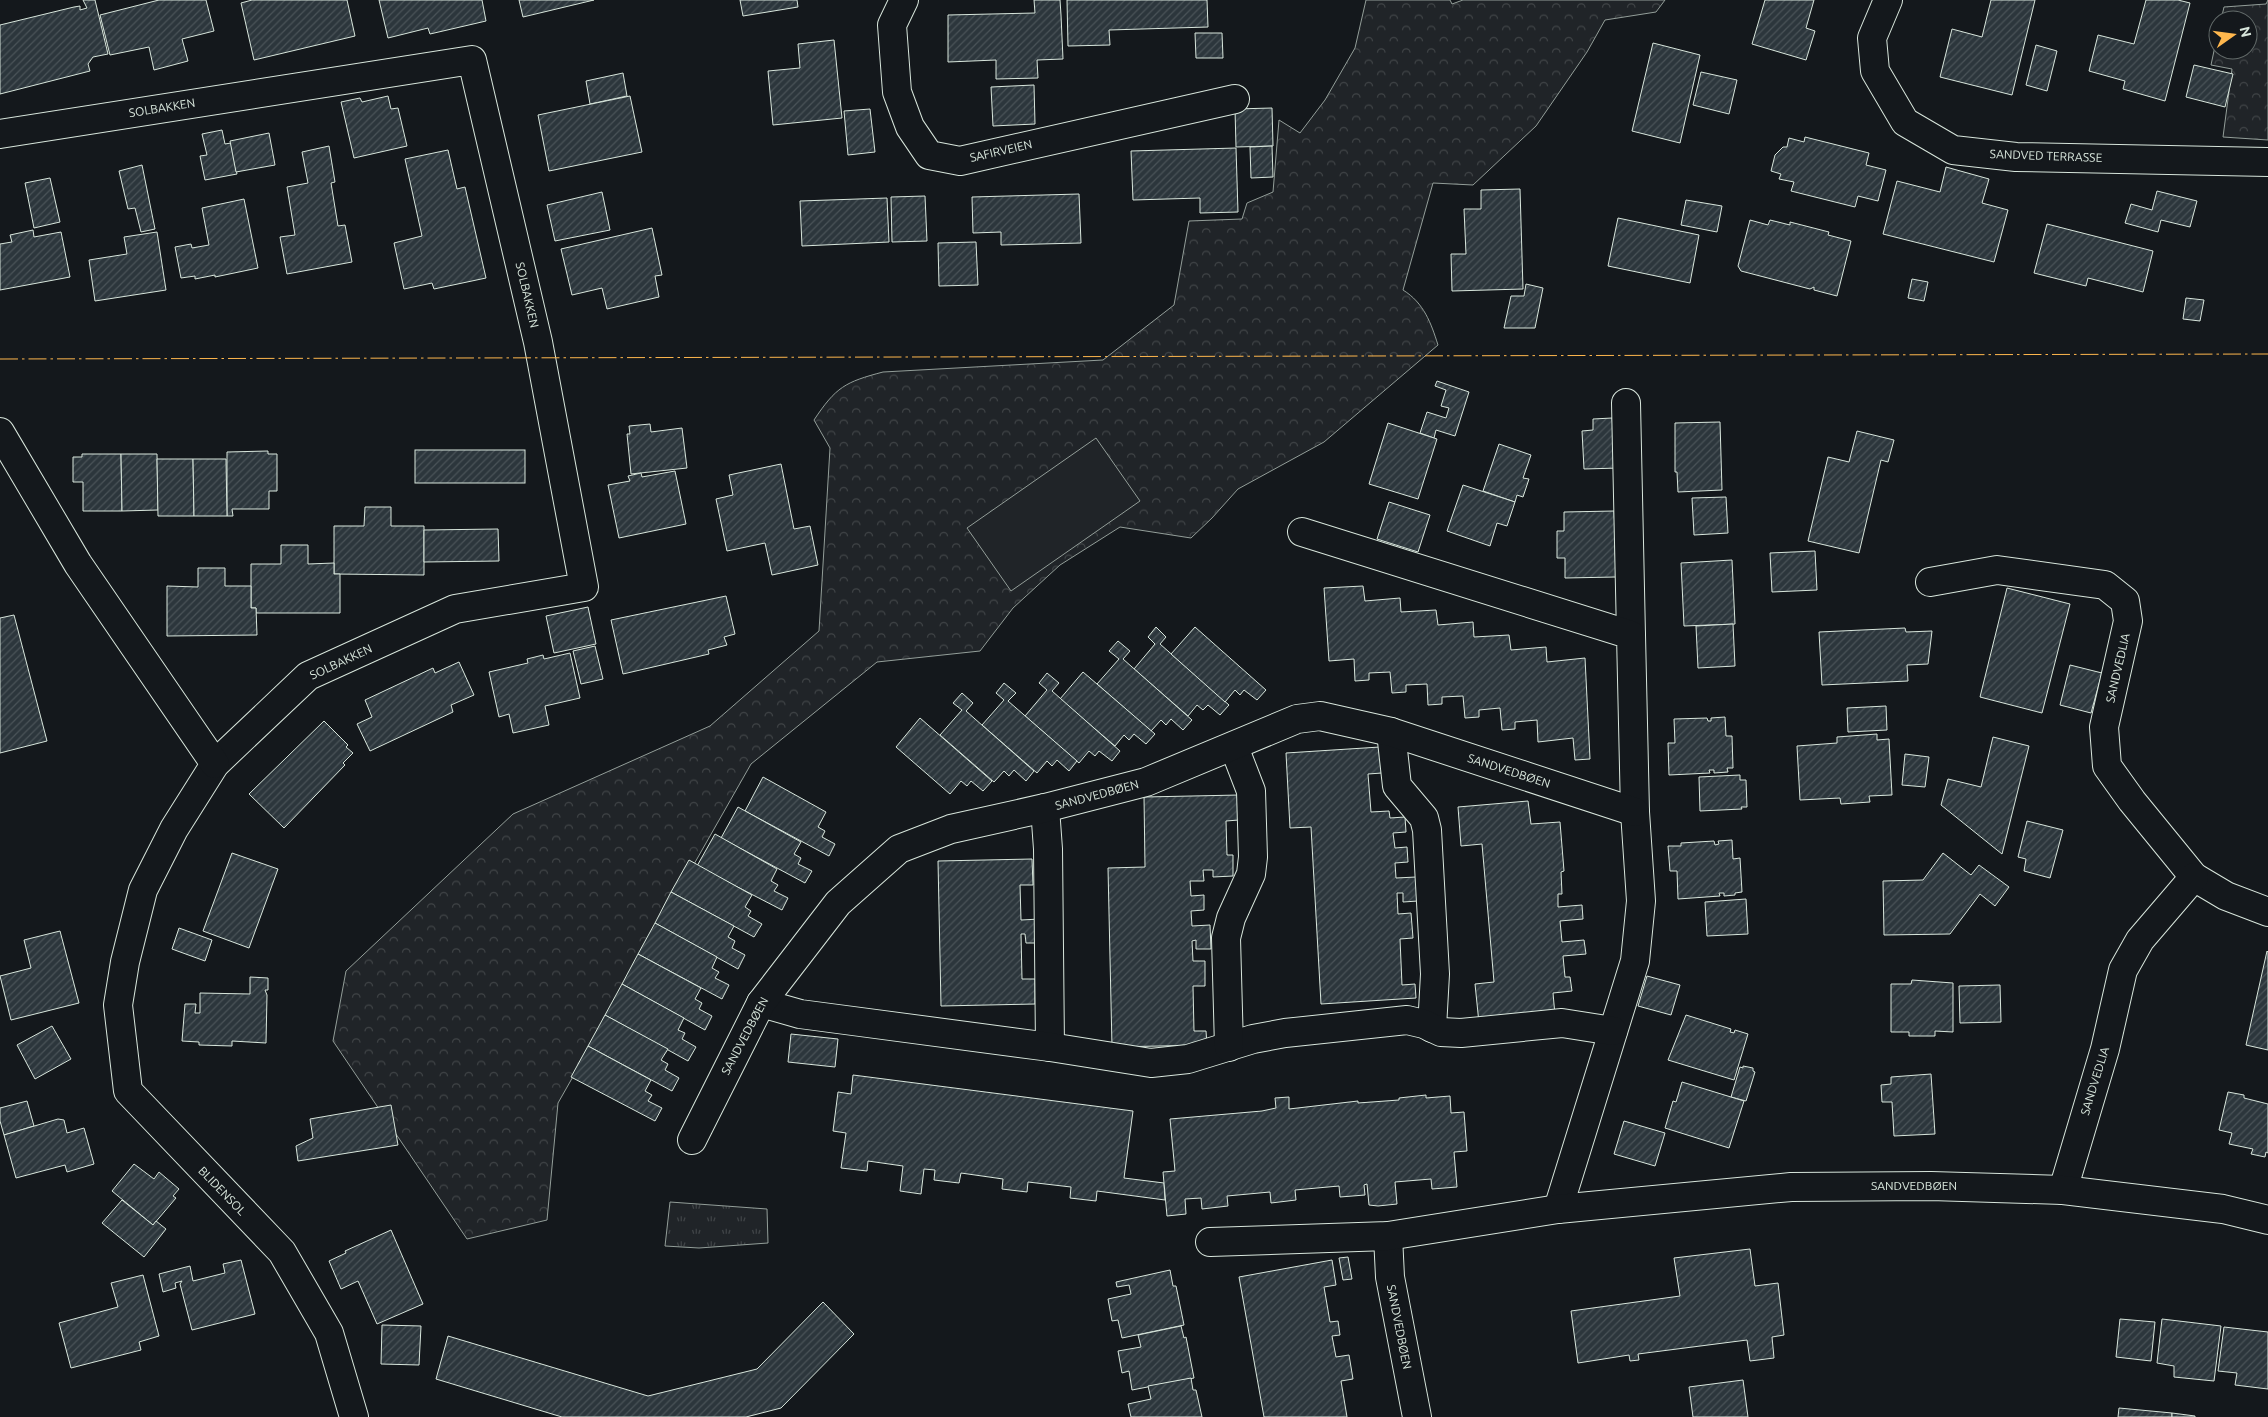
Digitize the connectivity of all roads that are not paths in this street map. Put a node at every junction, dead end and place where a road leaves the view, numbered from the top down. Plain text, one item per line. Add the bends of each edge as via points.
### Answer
1 (904, 0) edge
2 (1888, 0) edge
3 (1235, 99) dead end
4 (0, 134) edge
5 (2268, 162) edge
6 (1626, 403) dead end
7 (0, 432) edge
8 (1302, 532) dead end
9 (1930, 582) dead end
10 (1631, 635) junction
11 (1390, 732) junction
12 (1234, 747) junction
13 (215, 764) junction
14 (1045, 808) junction
15 (1635, 812) junction
16 (2194, 877) junction
17 (2268, 912) edge
18 (125, 962) joint
19 (761, 1003) junction
20 (1432, 1028) junction
21 (1613, 1031) junction
22 (1050, 1047) junction
23 (1229, 1047) junction
24 (692, 1140) dead end
25 (2063, 1190) junction
26 (1558, 1209) junction
27 (2268, 1220) edge
28 (1388, 1236) junction
29 (1210, 1242) dead end
30 (354, 1417) edge
31 (1416, 1417) edge

1 - 3 street, SAFIRVEIEN via 892,25 897,92 910,127 929,155 960,161
2 - 5 street, SANDVED TERRASSE via 1872,38 1876,71 1905,122 1954,150 2016,156
4 - 13 street, SOLBAKKEN via 472,60 538,342 584,587 455,609 308,676
6 - 10 street
7 - 13 street via 78,564
8 - 10 street
9 - 16 street, SANDVEDLIA via 1998,570 2105,585 2125,601 2128,621 2104,727 2107,766
10 - 15 street
11 - 12 street, SANDVEDBØEN via 1320,716 1297,718
11 - 15 street, SANDVEDBØEN
11 - 20 street via 1397,786 1424,818 1427,830 1435,974
12 - 14 street, SANDVEDBØEN via 1146,782
12 - 23 street via 1251,791 1253,850 1251,874 1231,918 1226,938
13 - 18 street, SOLBAKKEN via 174,829 143,890
14 - 19 street, SANDVEDBØEN via 951,829 899,850 838,903
14 - 22 street
15 - 21 street via 1641,900 1636,953
16 - 17 street, SANDVEDLIA via 2226,896
16 - 25 street, SANDVEDLIA via 2140,940 2123,970 2105,1049
18 - 30 street, BLIDENSOL via 118,1005 128,1091 282,1252 329,1333
19 - 22 street via 800,1014
19 - 24 street, SANDVEDBØEN
20 - 21 street via 1461,1033 1562,1023
20 - 23 street via 1407,1020 1285,1033
21 - 26 street
22 - 23 street via 1151,1063 1188,1059
25 - 26 street, SANDVEDBØEN via 1931,1186 1791,1187
25 - 27 street, SANDVEDBØEN via 2223,1209
26 - 28 street, SANDVEDBØEN
28 - 29 street, SANDVEDBØEN
28 - 31 street, SANDVEDBØEN via 1390,1277

